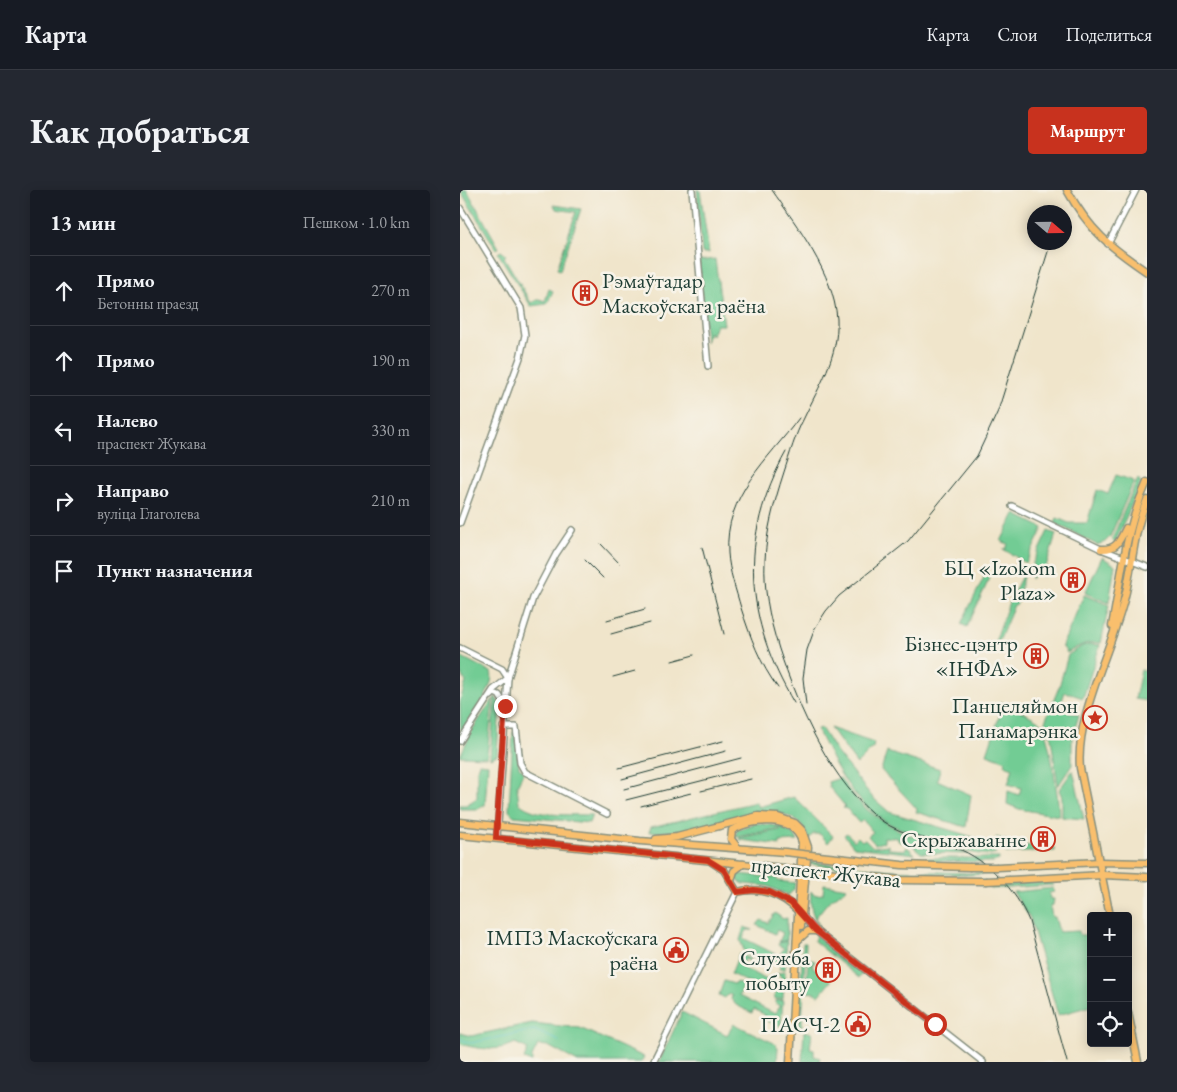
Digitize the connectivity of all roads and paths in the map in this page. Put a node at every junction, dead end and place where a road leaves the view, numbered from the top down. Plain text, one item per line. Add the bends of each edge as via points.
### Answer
1 (692, 190) edge
2 (1136, 190) edge
3 (1069, 191) edge
4 (460, 208) edge
5 (1108, 244) junction
6 (1147, 272) edge
7 (708, 366) dead end
8 (1147, 482) edge
9 (1147, 500) edge
10 (1012, 506) dead end
11 (1134, 511) junction
12 (460, 523) edge
13 (572, 530) dead end
14 (1101, 548) junction
15 (1123, 558) junction
16 (1131, 561) junction
17 (1147, 567) edge
18 (1110, 640) junction
19 (460, 648) edge
20 (508, 678) junction
21 (488, 698) junction
22 (505, 706) junction
23 (503, 727) junction
24 (461, 737) edge
25 (607, 814) dead end
26 (460, 822) edge
27 (497, 825) junction
28 (460, 835) edge
29 (496, 838) junction
30 (640, 841) junction
31 (738, 848) junction
32 (708, 860) junction
33 (1100, 862) junction
34 (1147, 863) edge
35 (744, 864) junction
36 (966, 867) junction
37 (1103, 875) junction
38 (1147, 877) edge
39 (963, 881) junction
40 (731, 882) junction
41 (737, 892) junction
42 (798, 899) junction
43 (791, 903) junction
44 (803, 904) junction
45 (798, 910) junction
46 (1109, 912) edge
47 (803, 916) junction
48 (816, 931) junction
49 (797, 941) junction
50 (1132, 1032) edge
51 (652, 1060) edge
52 (790, 1062) edge
53 (983, 1062) edge
54 (1138, 1062) edge

1 - 7 street
2 - 5 street
3 - 5 main road via 1089,225
4 - 12 street via 521,308 525,335 520,358
5 - 6 main road
8 - 11 main road
9 - 16 main road via 1138,523
10 - 14 street
11 - 14 main road via 1116,545 1109,549
11 - 15 main road
13 - 20 street via 533,598
14 - 15 street
15 - 16 street
15 - 18 main road
16 - 17 street
16 - 18 main road via 1122,605
18 - 33 main road via 1079,747 1080,768
19 - 20 street via 502,669
20 - 21 street
20 - 22 street
21 - 22 street via 494,693 499,695
21 - 24 street
22 - 23 street
23 - 25 street via 516,727 520,762 525,772
23 - 27 street
26 - 27 main road, праспект Жукава
27 - 29 street
27 - 30 main road, праспект Жукава
28 - 29 main road, праспект Жукава
29 - 32 main road, праспект Жукава
30 - 31 main road, праспект Жукава
30 - 44 main road via 677,837 758,816 787,819 802,830 807,839
31 - 36 main road, праспект Жукава, bridge via 902,865
31 - 42 main road via 730,836 735,828 767,821 793,828 800,836 802,846
32 - 35 main road, праспект Жукава
32 - 40 main road via 722,868
33 - 34 main road, праспект Жукава
33 - 36 main road, праспект Жукава, bridge
33 - 37 main road
35 - 39 main road, праспект Жукава, bridge via 901,880
35 - 40 main road via 734,871
36 - 39 main road
37 - 38 main road, праспект Жукава
37 - 39 main road, праспект Жукава, bridge
37 - 46 main road
40 - 41 main road
41 - 43 main road via 769,892
41 - 51 street
42 - 43 main road
42 - 45 main road
43 - 45 main road
44 - 45 main road
44 - 47 main road
45 - 47 main road
45 - 49 main road
47 - 48 street
47 - 49 main road
48 - 49 main road via 808,931
48 - 53 street
49 - 52 main road
50 - 54 main road

